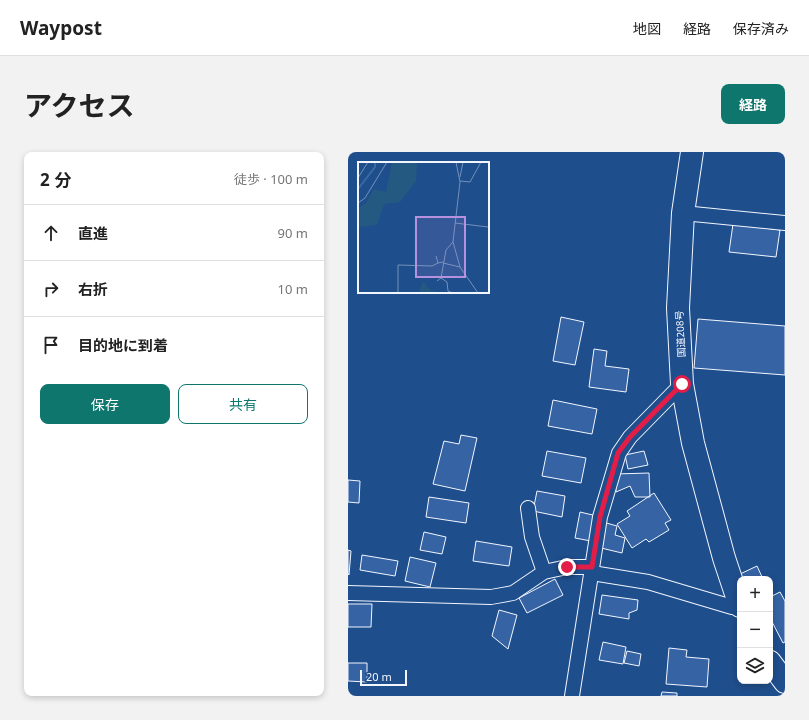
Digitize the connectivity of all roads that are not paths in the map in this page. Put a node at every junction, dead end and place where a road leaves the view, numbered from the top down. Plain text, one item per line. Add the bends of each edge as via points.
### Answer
1 (692, 152) edge
2 (683, 213) junction
3 (785, 223) edge
4 (682, 384) junction
5 (528, 508) dead end
6 (592, 570) junction
7 (544, 572) junction
8 (348, 593) edge
9 (737, 597) edge
10 (737, 606) edge
11 (773, 666) edge
12 (785, 682) edge
13 (572, 696) edge

1 - 2 highway, 国道208号
2 - 3 street
2 - 4 highway, 国道208号 via 678,308
4 - 6 street via 630,437 618,453 600,517
4 - 9 highway, 国道208号 via 693,443
5 - 7 street via 532,537
6 - 7 street via 567,567
6 - 10 street
6 - 13 street
7 - 8 street via 514,593 491,597
11 - 12 highway

